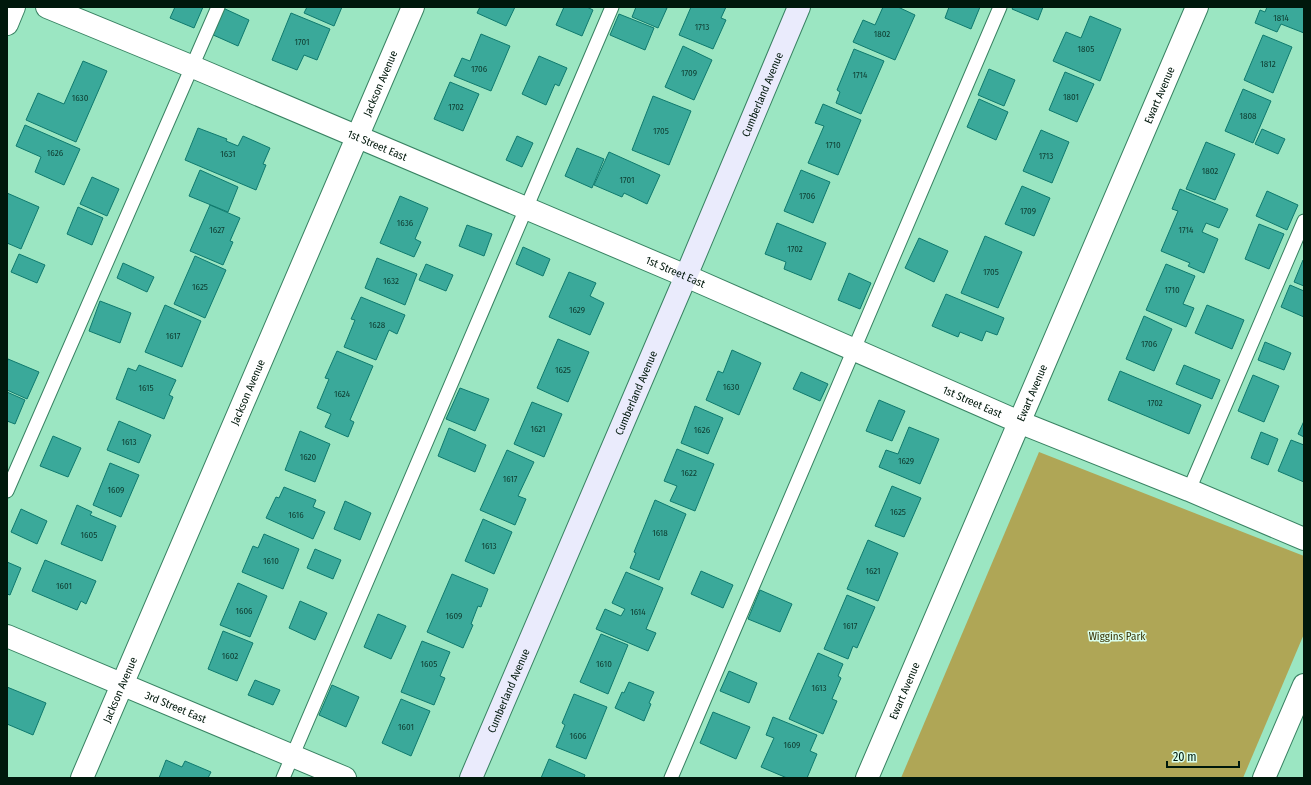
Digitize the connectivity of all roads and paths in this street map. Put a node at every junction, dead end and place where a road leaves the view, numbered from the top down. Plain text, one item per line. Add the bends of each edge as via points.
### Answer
1 (14, 7) edge
2 (47, 7) edge
3 (218, 7) edge
4 (413, 7) edge
5 (612, 7) edge
6 (799, 7) edge
7 (1000, 7) edge
8 (1197, 7) edge
9 (7, 24) edge
10 (193, 67) junction
11 (358, 137) junction
12 (526, 209) junction
13 (1304, 221) edge
14 (686, 276) junction
15 (854, 350) junction
16 (1020, 422) junction
17 (1189, 490) junction
18 (7, 491) edge
19 (1304, 539) edge
20 (7, 636) edge
21 (122, 684) junction
22 (1304, 685) edge
23 (293, 756) junction
24 (82, 778) edge
25 (284, 778) edge
26 (345, 778) edge
27 (471, 778) edge
28 (671, 778) edge
29 (867, 778) edge
30 (1264, 778) edge

1 - 9 street
2 - 10 street, 1st Street East
3 - 10 lane
4 - 11 street, Jackson Avenue
5 - 12 lane
6 - 14 main road, Cumberland Avenue
7 - 15 lane
8 - 16 street, Ewart Avenue
10 - 11 street, 1st Street East
10 - 18 lane
11 - 12 street, 1st Street East
11 - 21 street, Jackson Avenue
12 - 14 street, 1st Street East
12 - 23 lane
13 - 17 lane
14 - 15 street, 1st Street East
14 - 27 main road, Cumberland Avenue
15 - 16 street, 1st Street East
15 - 28 lane
16 - 17 street, 1st Street East
16 - 29 street, Ewart Avenue
17 - 19 street, 1st Street East
20 - 21 street, 3rd Street East
21 - 23 street, 3rd Street East
21 - 24 street, Jackson Avenue
22 - 30 street
23 - 25 lane
23 - 26 street, 3rd Street East

